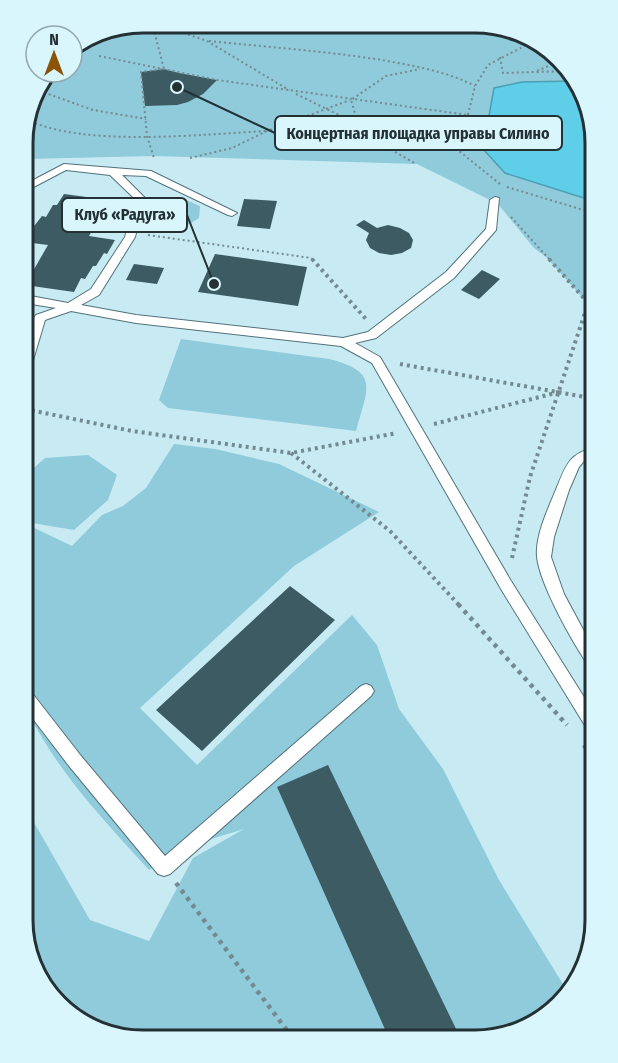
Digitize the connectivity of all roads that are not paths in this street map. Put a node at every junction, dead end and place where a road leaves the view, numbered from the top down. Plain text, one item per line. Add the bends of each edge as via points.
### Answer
1 (113, 171) junction
2 (33, 184) edge
3 (495, 200) road end
4 (232, 213) dead end
5 (33, 301) edge
6 (68, 308) junction
7 (33, 341) edge
8 (343, 342) junction
9 (585, 456) edge
10 (585, 645) edge
11 (366, 691) dead end
12 (33, 706) edge
13 (585, 712) edge

1 - 2 lane via 64,167
1 - 4 lane via 148,173
1 - 6 lane via 140,198 131,232 95,292
3 - 8 lane via 491,230 450,274 372,335
5 - 6 lane
6 - 7 lane via 40,318
6 - 8 lane
8 - 13 lane via 375,360
9 - 10 lane via 579,458 568,477 543,556 558,595
11 - 12 lane via 164,868

